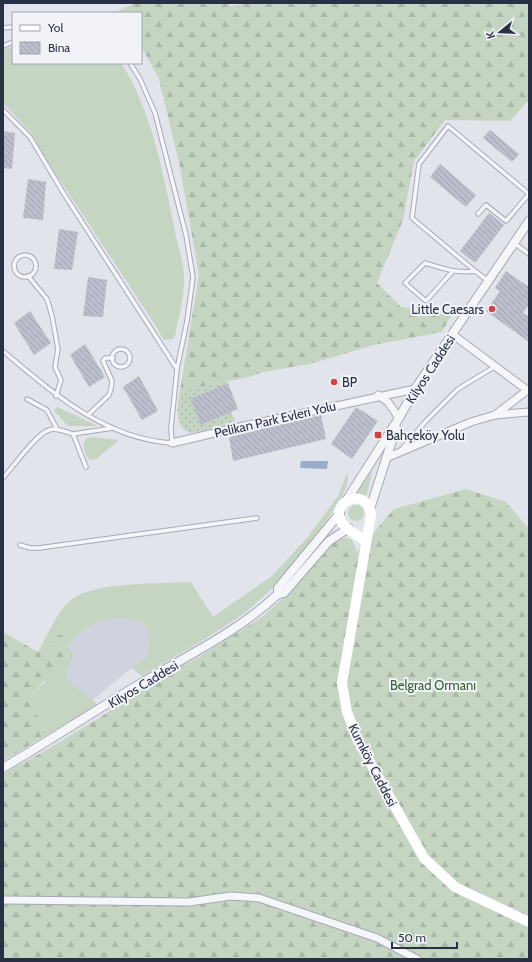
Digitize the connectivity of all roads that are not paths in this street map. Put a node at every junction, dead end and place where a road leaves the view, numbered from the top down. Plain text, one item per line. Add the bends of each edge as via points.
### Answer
1 (131, 64) edge
2 (3, 110) edge
3 (529, 194) edge
4 (478, 214) dead end
5 (529, 221) edge
6 (514, 243) junction
7 (529, 254) edge
8 (453, 271) junction
9 (475, 271) junction
10 (28, 276) junction
11 (488, 281) junction
12 (452, 334) junction
13 (3, 351) edge
14 (112, 358) junction
15 (496, 366) junction
16 (177, 369) junction
17 (415, 389) junction
18 (528, 389) edge
19 (56, 396) junction
20 (378, 396) junction
21 (27, 399) dead end
22 (529, 412) edge
23 (88, 415) junction
24 (495, 415) junction
25 (399, 418) junction
26 (113, 428) junction
27 (57, 429) junction
28 (73, 434) junction
29 (172, 443) junction
30 (399, 452) junction
31 (386, 458) junction
32 (86, 467) dead end
33 (3, 478) edge
34 (346, 501) junction
35 (370, 509) junction
36 (340, 513) junction
37 (257, 518) dead end
38 (369, 521) junction
39 (350, 528) junction
40 (366, 542) junction
41 (20, 545) dead end
42 (278, 594) junction
43 (3, 768) edge
44 (3, 900) edge
45 (529, 922) edge
46 (416, 959) edge

1 - 16 lane via 155,113 186,234 193,278
2 - 16 lane via 30,137
3 - 4 lane via 506,221 486,205
3 - 9 lane via 448,126 419,164 412,218
5 - 6 street, Kilyos Caddesi
6 - 7 lane
6 - 11 street, Kilyos Caddesi
8 - 8 lane via 426,301 404,283 425,263
8 - 9 lane
9 - 11 lane
10 - 10 lane via 21,277 14,269 16,258 30,256 36,264 34,272
10 - 19 lane via 47,299 52,316 58,349 55,367 61,380
11 - 12 street, Kilyos Caddesi
12 - 15 street
12 - 17 street, Kilyos Caddesi
13 - 19 lane
14 - 14 lane via 118,368 125,367 131,360 128,352 123,349 114,352
14 - 23 lane via 105,358 103,361 112,381 109,395
15 - 18 street
15 - 30 lane via 458,390
16 - 29 lane via 170,428
17 - 20 street, Pelikan Park Evleri Yolu
17 - 25 street, Kilyos Caddesi
18 - 24 street
19 - 23 lane
20 - 25 street via 388,402
20 - 29 street, Pelikan Park Evleri Yolu
21 - 27 lane via 47,410
22 - 24 street
23 - 26 lane
24 - 30 street via 471,422
25 - 31 street
25 - 34 street
26 - 28 lane
26 - 29 lane via 137,438
27 - 28 lane
27 - 33 lane via 44,432
28 - 32 lane
30 - 31 street
31 - 35 street
34 - 35 main road via 356,498 362,500
34 - 36 main road
35 - 38 main road
36 - 39 main road via 344,524
36 - 42 street via 278,588
37 - 41 lane via 39,548
38 - 39 main road via 360,528
38 - 40 main road, Kumköy Caddesi
39 - 40 main road
39 - 42 street via 329,541 284,593
40 - 45 main road, Kumköy Caddesi via 342,683 347,712 358,741 424,858 455,887
42 - 43 street, Kilyos Caddesi via 260,611 206,647 143,682
44 - 46 street via 189,902 231,896 259,898 377,938

